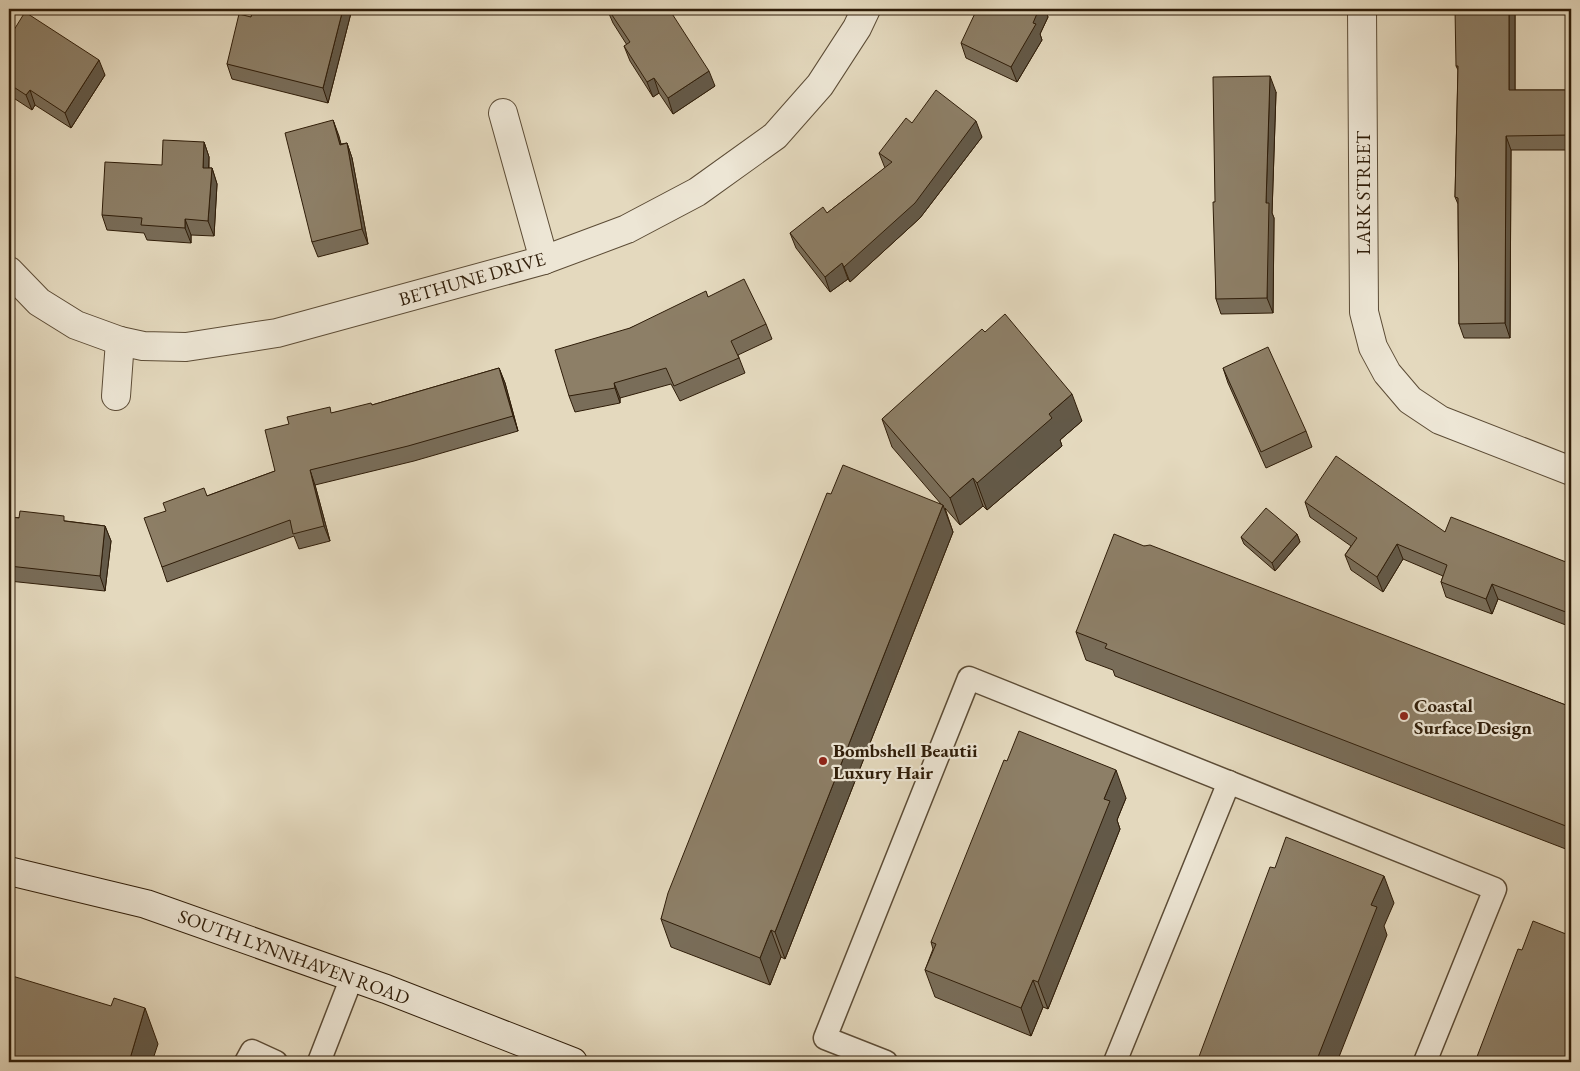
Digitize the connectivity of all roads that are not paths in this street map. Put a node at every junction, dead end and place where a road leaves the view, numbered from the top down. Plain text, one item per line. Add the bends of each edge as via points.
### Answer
1 (866, 9) edge
2 (1362, 9) edge
3 (503, 113) dead end
4 (544, 260) junction
5 (9, 271) edge
6 (120, 341) junction
7 (116, 396) dead end
8 (1571, 470) edge
9 (1229, 782) junction
10 (9, 870) edge
11 (352, 977) junction
12 (246, 1062) edge
13 (276, 1062) edge
14 (318, 1062) edge
15 (573, 1062) edge
16 (886, 1062) edge
17 (1115, 1062) edge
18 (1426, 1062) edge

1 - 4 street, BETHUNE DRIVE via 820,85 775,136 697,192 627,229
2 - 8 street, LARK STREET via 1364,312 1373,347 1387,373 1410,400 1440,420
3 - 4 street
4 - 6 street, BETHUNE DRIVE via 277,333 186,347 143,346
5 - 6 street, BETHUNE DRIVE via 39,302 61,316
6 - 7 street
9 - 16 lane via 969,678 825,1038
9 - 17 lane
9 - 18 lane via 1495,889
10 - 11 street, SOUTH LYNNHAVEN ROAD via 146,904
11 - 14 lane
11 - 15 street, SOUTH LYNNHAVEN ROAD
12 - 13 lane via 252,1051

